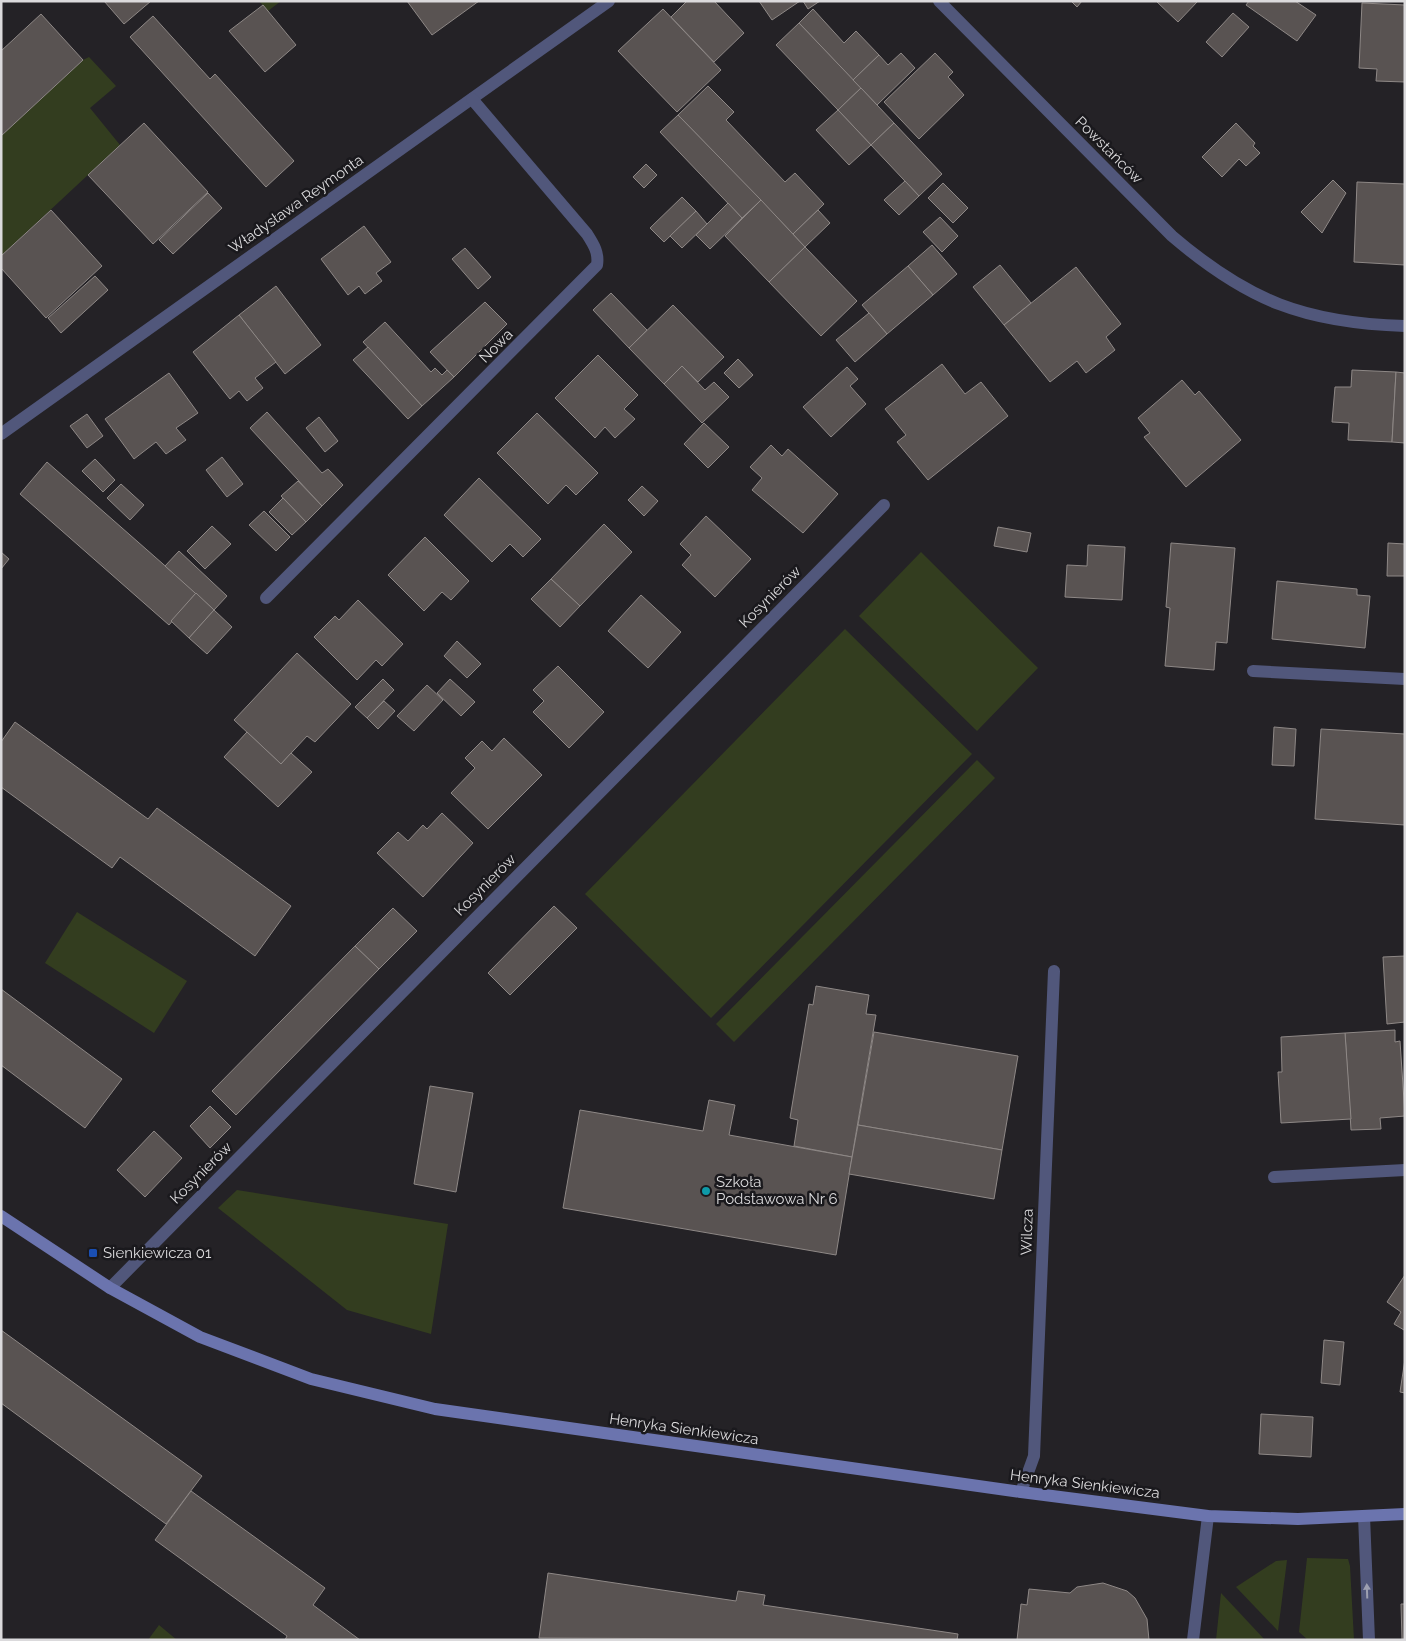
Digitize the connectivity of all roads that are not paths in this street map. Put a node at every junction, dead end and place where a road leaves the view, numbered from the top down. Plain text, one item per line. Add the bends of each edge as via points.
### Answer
1 (609, 1) edge
2 (939, 1) edge
3 (472, 99) junction
4 (1405, 326) edge
5 (1, 434) edge
6 (884, 505) dead end
7 (266, 598) dead end
8 (1253, 671) dead end
9 (1405, 679) edge
10 (1054, 971) dead end
11 (1405, 1170) edge
12 (1274, 1177) dead end
13 (1, 1216) edge
14 (110, 1288) junction
15 (1021, 1492) junction
16 (1405, 1514) edge
17 (1208, 1516) junction
18 (1364, 1516) junction
19 (1194, 1640) edge
20 (1369, 1640) edge

1 - 3 street, Władysława Reymonta
2 - 4 street, Powstańców via 1172,236 1202,262 1235,284 1272,302 1311,315 1348,323
3 - 5 street, Władysława Reymonta
3 - 7 street, Nowa via 587,234 599,257 597,265
6 - 14 street, Kosynierów
8 - 9 street
10 - 15 street, Wilcza via 1034,1456
11 - 12 street
13 - 14 street, Henryka Sienkiewicza
14 - 15 street, Henryka Sienkiewicza via 200,1337 253,1359 311,1379 435,1409
15 - 17 street, Henryka Sienkiewicza
16 - 18 street, Henryka Sienkiewicza
17 - 18 street, Henryka Sienkiewicza via 1298,1519
17 - 19 street
20 -> 18 street

